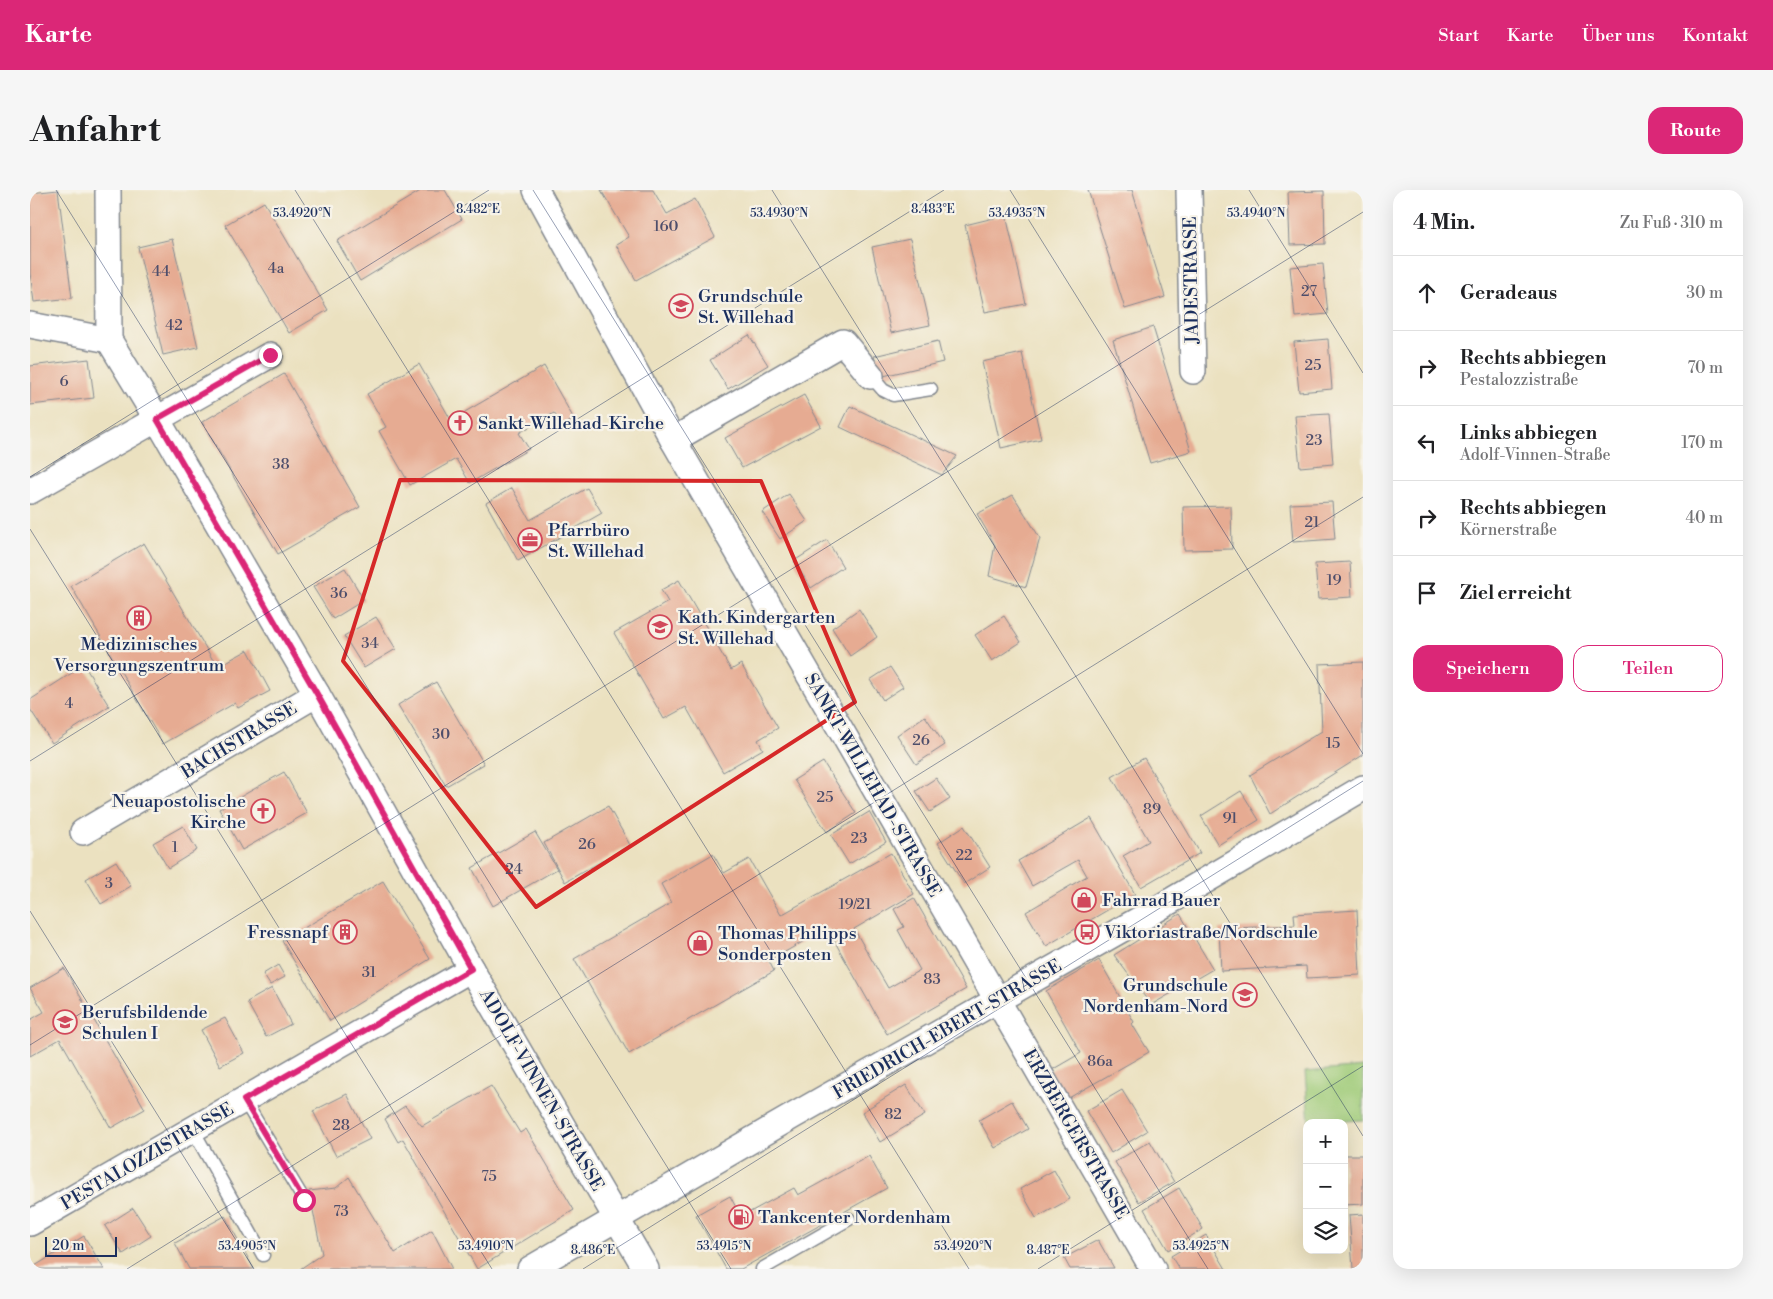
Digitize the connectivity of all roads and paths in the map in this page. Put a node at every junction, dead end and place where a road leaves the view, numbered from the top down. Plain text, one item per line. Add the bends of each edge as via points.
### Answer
1 (108, 190) edge
2 (536, 190) edge
3 (1189, 190) edge
4 (30, 325) edge
5 (109, 340) junction
6 (270, 355) dead end
7 (1193, 371) dead end
8 (871, 376) joint
9 (931, 390) dead end
10 (157, 419) junction
11 (673, 440) junction
12 (30, 491) edge
13 (317, 694) junction
14 (1363, 788) edge
15 (83, 832) dead end
16 (471, 969) junction
17 (998, 999) junction
18 (244, 1100) junction
19 (193, 1130) junction
20 (304, 1200) dead end
21 (617, 1218) junction
22 (849, 1219) dead end
23 (30, 1223) edge
24 (263, 1255) dead end
25 (530, 1269) edge
26 (646, 1269) edge
27 (762, 1269) edge
28 (1153, 1269) edge

1 - 5 street
2 - 11 street, SANKT-WILLEHAD-STRASSE
3 - 7 street, JADESTRASSE
4 - 5 street
5 - 10 street, ADOLF-VINNEN-STRASSE
6 - 10 street
8 - 9 lane via 883,390 893,395
8 - 11 street via 843,342
10 - 12 street
10 - 13 street, ADOLF-VINNEN-STRASSE
11 - 17 street, SANKT-WILLEHAD-STRASSE
13 - 15 street, BACHSTRASSE
13 - 16 street, ADOLF-VINNEN-STRASSE
14 - 17 street, FRIEDRICH-EBERT-STRASSE
16 - 18 street, PESTALOZZISTRASSE
16 - 21 street, ADOLF-VINNEN-STRASSE
17 - 21 street, FRIEDRICH-EBERT-STRASSE
17 - 28 street, ERZBERGERSTRASSE
18 - 19 street, PESTALOZZISTRASSE
18 - 20 lane
19 - 23 street, PESTALOZZISTRASSE
19 - 24 lane
21 - 25 street, FRIEDRICH-EBERT-STRASSE
21 - 26 street, ADOLF-VINNEN-STRASSE
22 - 27 lane

